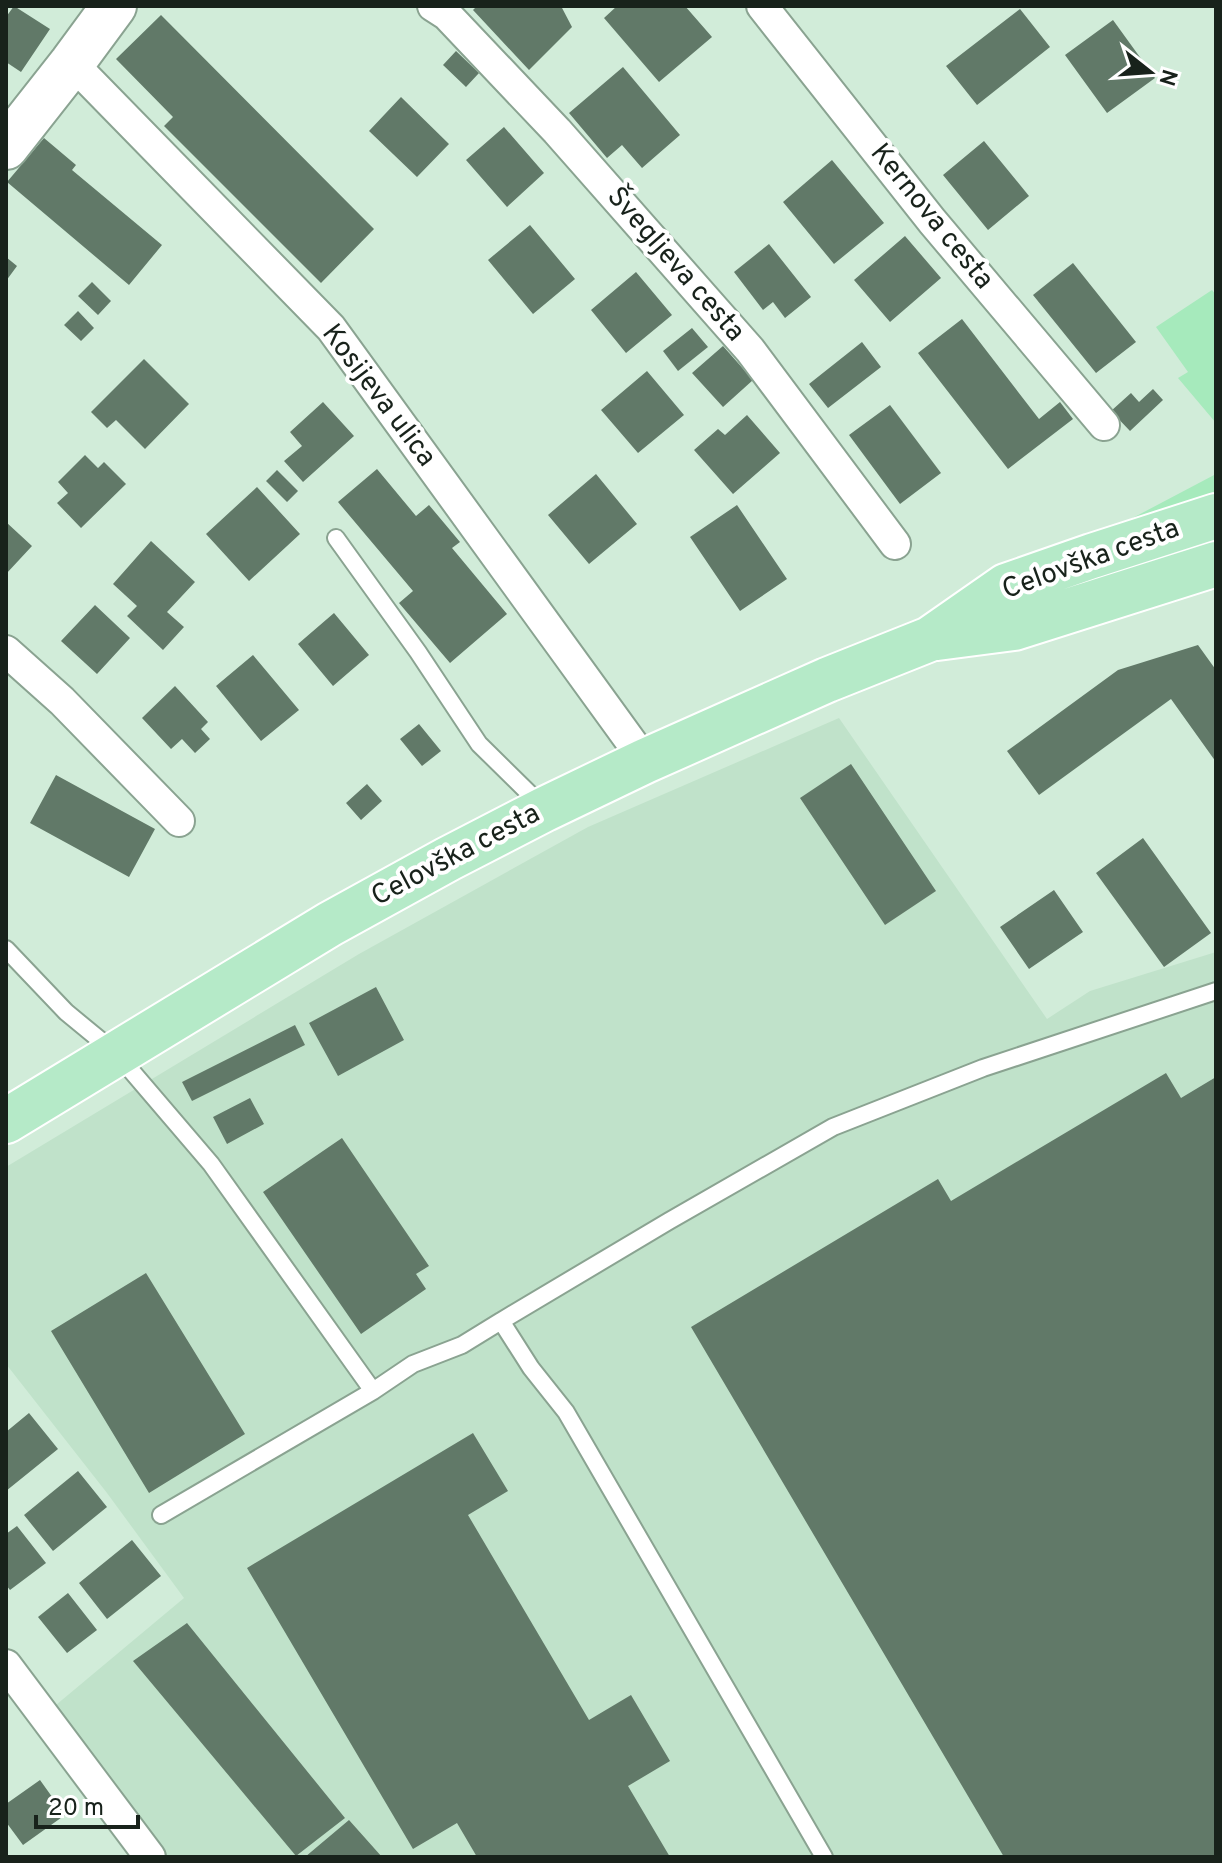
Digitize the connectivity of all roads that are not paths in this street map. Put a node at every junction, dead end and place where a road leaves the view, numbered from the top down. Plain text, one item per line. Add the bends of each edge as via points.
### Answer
1 (114, 6) edge
2 (433, 6) edge
3 (762, 6) edge
4 (72, 63) junction
5 (6, 147) edge
6 (1104, 425) dead end
7 (1216, 516) edge
8 (336, 538) dead end
9 (895, 544) dead end
10 (1216, 564) edge
11 (930, 639) junction
12 (6, 651) edge
13 (645, 761) junction
14 (545, 809) junction
15 (179, 821) dead end
16 (6, 949) edge
17 (1216, 991) edge
18 (117, 1054) junction
19 (6, 1121) edge
20 (501, 1321) junction
21 (373, 1391) junction
22 (161, 1515) dead end
23 (6, 1665) edge
24 (150, 1857) edge
25 (824, 1857) edge

1 - 4 street
2 - 9 street, Švegljeva cesta via 557,131 750,350
3 - 6 street, Kernova cesta via 932,221
4 - 5 street
4 - 13 street, Kosijeva ulica via 331,328
7 - 11 main road, Celovška cesta via 1006,586
8 - 14 lane via 479,744
10 - 11 main road, Celovška cesta via 1014,628
11 - 13 main road, Celovška cesta
12 - 15 street
13 - 14 main road, Celovška cesta
14 - 18 main road, Celovška cesta via 330,924
16 - 18 lane via 66,1012
17 - 20 lane via 983,1068 833,1127
18 - 19 main road, Celovška cesta
18 - 21 lane via 211,1164
20 - 21 lane via 462,1345 413,1364
20 - 25 lane via 566,1412
21 - 22 lane
23 - 24 street

